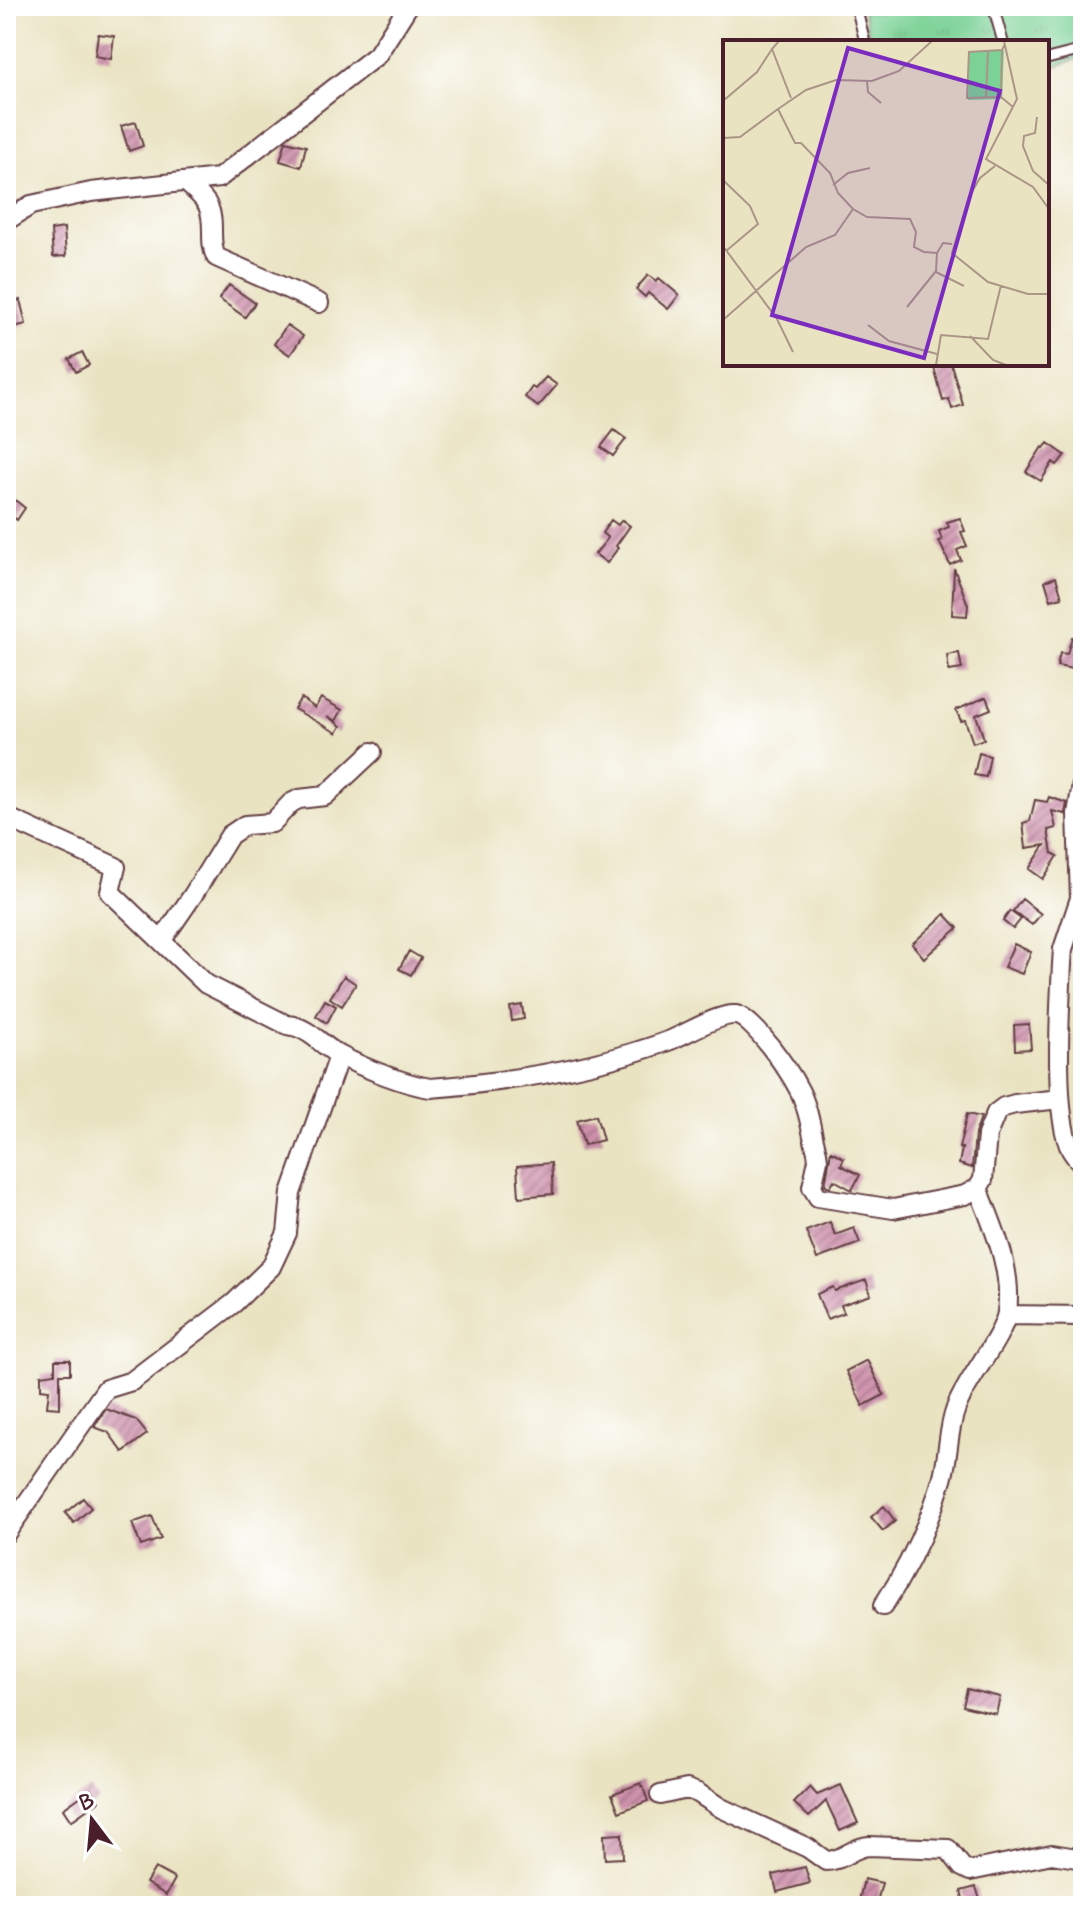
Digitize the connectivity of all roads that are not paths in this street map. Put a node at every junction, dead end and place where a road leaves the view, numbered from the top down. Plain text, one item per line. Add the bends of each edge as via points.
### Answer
1 (408, 6) edge
2 (856, 6) edge
3 (993, 6) edge
4 (864, 40) edge
5 (1002, 40) edge
6 (1083, 50) edge
7 (1049, 58) edge
8 (186, 182) junction
9 (6, 221) edge
10 (319, 303) dead end
11 (372, 752) dead end
12 (1083, 778) edge
13 (6, 817) edge
14 (162, 940) junction
15 (339, 1056) junction
16 (1060, 1099) junction
17 (1083, 1163) edge
18 (978, 1188) junction
19 (1007, 1315) junction
20 (1083, 1316) edge
21 (6, 1533) edge
22 (883, 1606) dead end
23 (660, 1795) dead end
24 (1083, 1859) edge

1 - 8 street via 377,55 219,178
2 - 4 lane
3 - 5 lane
6 - 7 lane
8 - 9 street via 91,192 31,205
8 - 10 street via 208,205 216,257
11 - 14 street via 325,796 291,803 272,823 237,828
12 - 16 street via 1077,814 1080,898 1063,949
13 - 14 street via 116,867 110,892
14 - 15 street via 206,984 287,1025 299,1026
15 - 18 street via 416,1086 444,1087 540,1076 598,1062 735,1015 758,1032 799,1089 817,1152 812,1187 818,1197 893,1209
15 - 21 street via 291,1193 287,1233 271,1267 234,1303 132,1381 106,1389
16 - 17 street via 1070,1149
16 - 18 street via 1015,1104 996,1113
18 - 19 street via 1005,1266
19 - 20 street
19 - 22 street via 955,1409 938,1492 909,1564
23 - 24 street via 687,1789 698,1793 826,1861 839,1860 859,1846 948,1849 970,1871 1052,1854

